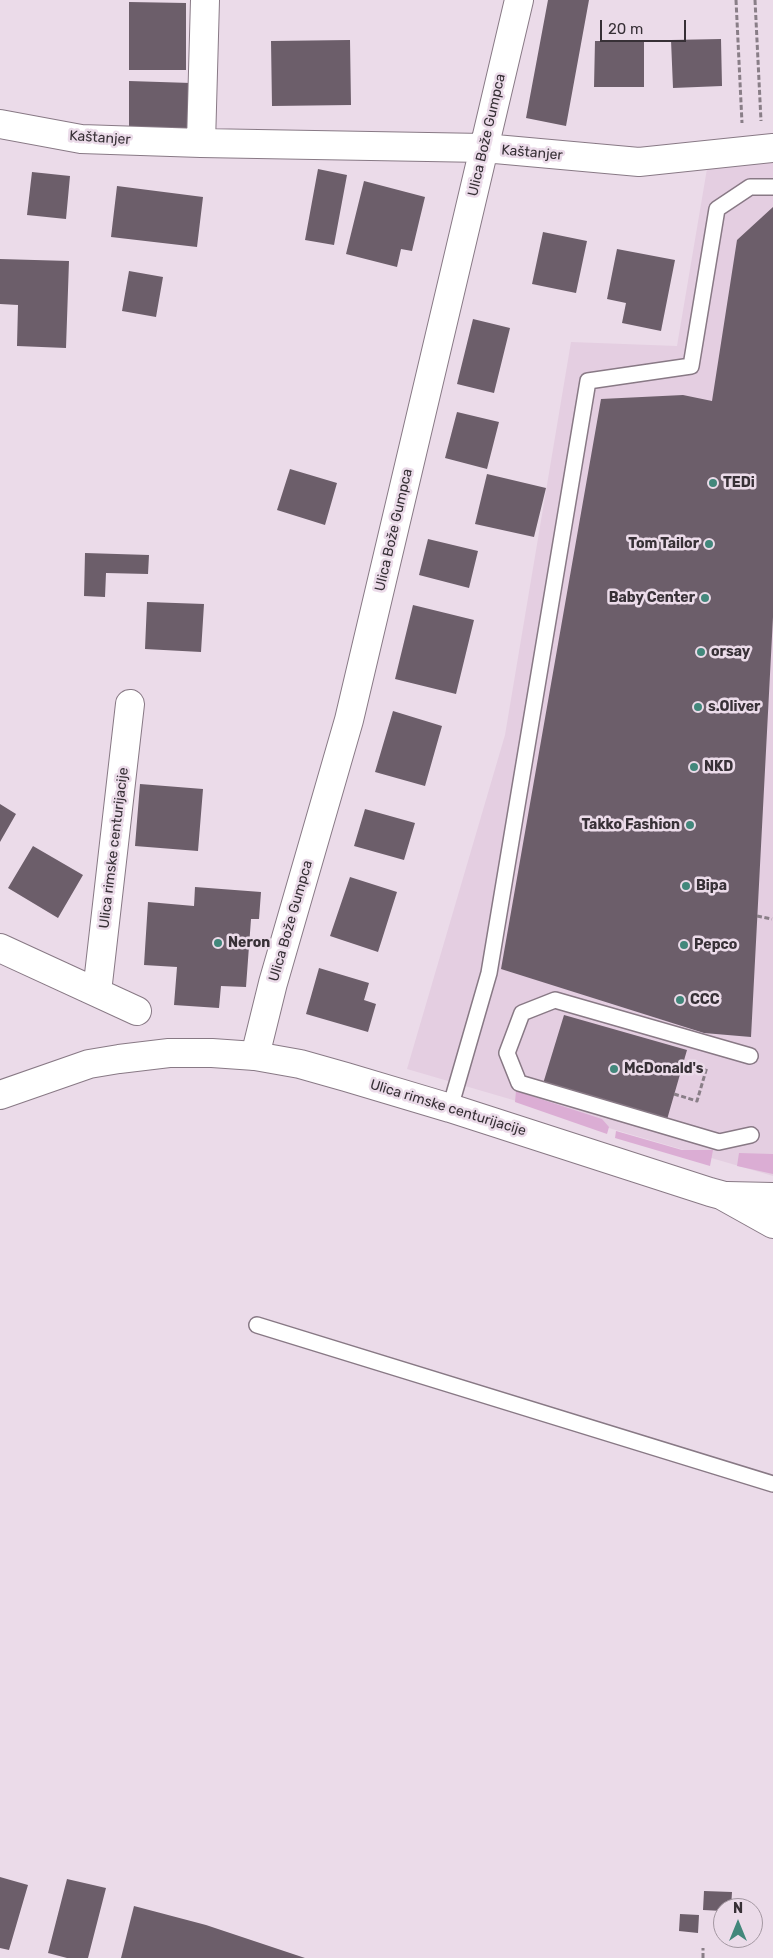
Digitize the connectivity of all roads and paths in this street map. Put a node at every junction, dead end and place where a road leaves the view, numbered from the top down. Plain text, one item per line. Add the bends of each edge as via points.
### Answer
1 (205, 0) edge
2 (519, 0) edge
3 (736, 0) edge
4 (756, 0) edge
5 (0, 124) edge
6 (201, 143) junction
7 (484, 148) junction
8 (759, 150) edge
9 (773, 187) edge
10 (130, 704) dead end
11 (757, 916) dead end
12 (772, 919) edge
13 (0, 948) edge
14 (97, 992) junction
15 (138, 1011) dead end
16 (712, 1045) junction
17 (255, 1056) junction
18 (750, 1056) dead end
19 (674, 1094) dead end
20 (0, 1095) edge
21 (450, 1108) junction
22 (751, 1135) dead end
23 (721, 1196) junction
24 (773, 1197) edge
25 (773, 1224) edge
26 (257, 1325) dead end
27 (773, 1484) edge
28 (703, 1948) dead end
29 (703, 1958) edge

1 - 6 street
2 - 7 street, Ulica Bože Gumpca
3 - 8 path
4 - 8 path
5 - 6 street, Kaštanjer via 82,139
6 - 7 street, Kaštanjer
7 - 8 street, Kaštanjer via 639,162
7 - 17 street, Ulica Bože Gumpca via 349,720
9 - 21 lane via 750,187 717,209 691,366 588,380 489,974
10 - 14 street, Ulica rimske centurijacije
11 - 12 path
13 - 14 street
14 - 15 street
16 - 18 lane
16 - 19 path via 697,1101
16 - 22 lane via 555,1000 522,1013 507,1053 519,1083 719,1142
17 - 20 street, Ulica rimske centurijacije via 169,1053 89,1064
17 - 21 street, Ulica rimske centurijacije via 300,1064
21 - 23 street, Ulica rimske centurijacije
23 - 24 street, Ulica rimske centurijacije
23 - 25 street, Ulica rimske centurijacije
26 - 27 lane
28 - 29 path

